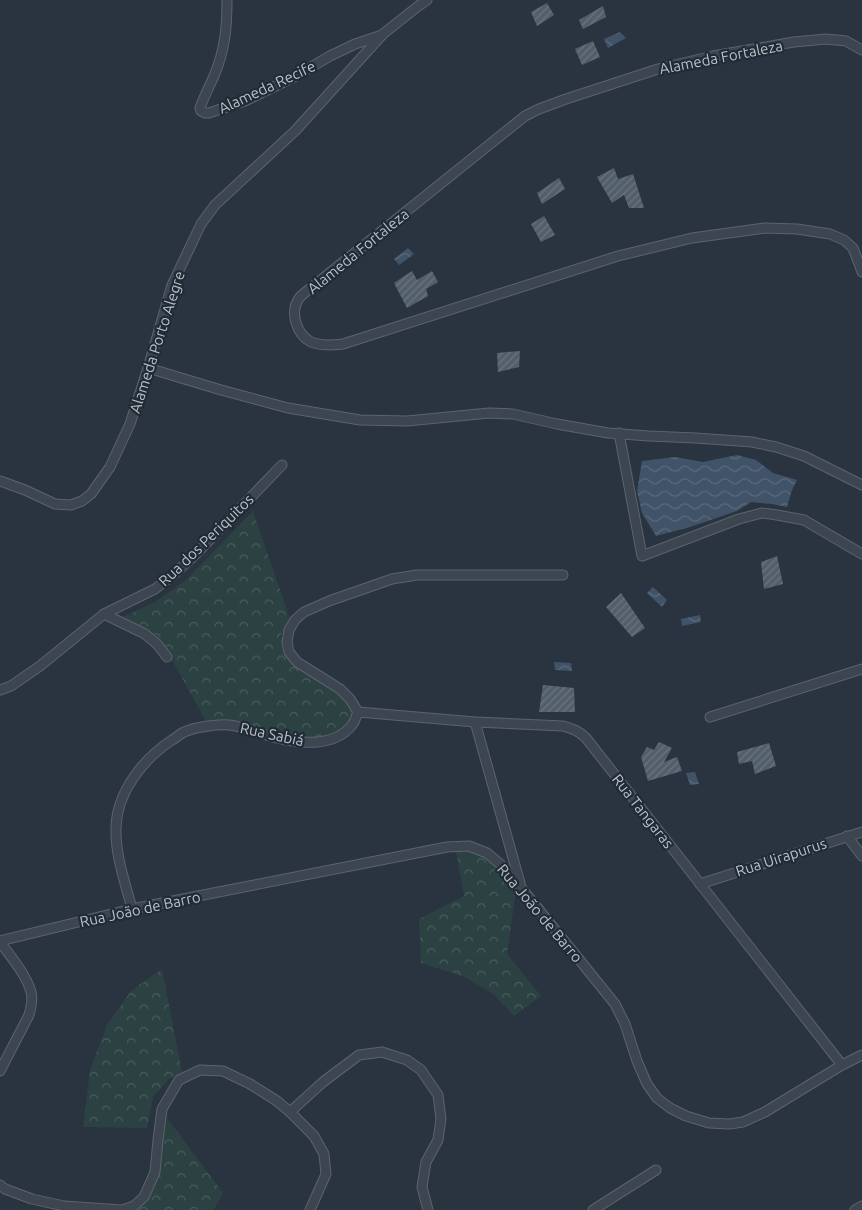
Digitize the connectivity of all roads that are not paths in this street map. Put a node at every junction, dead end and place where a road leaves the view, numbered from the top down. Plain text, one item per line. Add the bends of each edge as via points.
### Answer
1 (227, 0) edge
2 (427, 0) edge
3 (383, 34) junction
4 (862, 50) edge
5 (862, 272) edge
6 (148, 368) junction
7 (619, 434) junction
8 (282, 465) dead end
9 (0, 481) edge
10 (862, 485) edge
11 (862, 554) edge
12 (563, 575) dead end
13 (104, 614) junction
14 (167, 657) dead end
15 (862, 669) edge
16 (0, 690) edge
17 (358, 712) junction
18 (710, 717) dead end
19 (475, 722) junction
20 (862, 832) edge
21 (847, 836) junction
22 (862, 856) edge
23 (700, 884) junction
24 (521, 887) junction
25 (132, 909) junction
26 (0, 941) edge
27 (862, 1055) edge
28 (842, 1065) junction
29 (0, 1071) edge
30 (290, 1112) junction
31 (656, 1170) dead end
32 (0, 1184) edge
33 (862, 1206) edge
34 (310, 1210) edge
35 (428, 1210) edge
36 (593, 1210) edge
37 (855, 1210) edge

1 - 3 street, Alameda Recife via 225,39 200,108 205,113 245,101 347,48
2 - 3 street, Alameda Porto Alegre
3 - 6 street, Alameda Porto Alegre via 295,131 215,204 201,224 172,285
4 - 5 street, Alameda Fortaleza via 846,41 826,39 714,56 658,69 525,116 299,298 294,318 297,327 310,341 343,344 618,256 692,238 765,228 830,234 844,240 853,248
6 - 7 street via 288,408 360,420 407,421 489,413 513,414
6 - 9 street, Alameda Porto Alegre via 130,424 110,466 91,494 82,501 71,505 55,504
7 - 10 street via 752,442 776,447 804,456
7 - 11 street via 642,556 762,513 804,520
8 - 13 street, Rua dos Periquitos via 173,575
12 - 17 street via 417,574 392,579 304,612 289,630 289,652 297,662 340,689
13 - 14 street via 145,634
13 - 16 street, Rua dos Periquitos via 40,666
15 - 18 street
17 - 19 street, Rua Tangaras
17 - 25 street, Rua Sabiá via 352,725 336,739 311,743 278,739 229,725 205,726 184,732 151,756 126,790 116,825 118,856
19 - 23 street, Rua Tangaras via 564,726 581,734
19 - 24 street
20 - 21 street, Rua Uirapurus
21 - 22 street
21 - 23 street, Rua Uirapurus
23 - 28 street, Rua Tangaras
24 - 25 street, Rua João de Barro via 487,853 469,846 447,847
24 - 28 street, Rua João de Barro via 615,1004 648,1084 657,1098 670,1108 709,1123 743,1122
25 - 26 street, Rua João de Barro
26 - 29 street via 32,993 29,1015
27 - 28 street, Rua João de Barro
30 - 32 street via 277,1101 223,1071 200,1070 179,1080 162,1109 155,1172 144,1196 134,1206 122,1210 64,1206 32,1199
30 - 34 street via 314,1136 324,1154 326,1174
30 - 35 street via 359,1055 382,1052 407,1060 421,1070 438,1095 442,1118 438,1140 426,1162 422,1187
31 - 36 street
33 - 37 street

